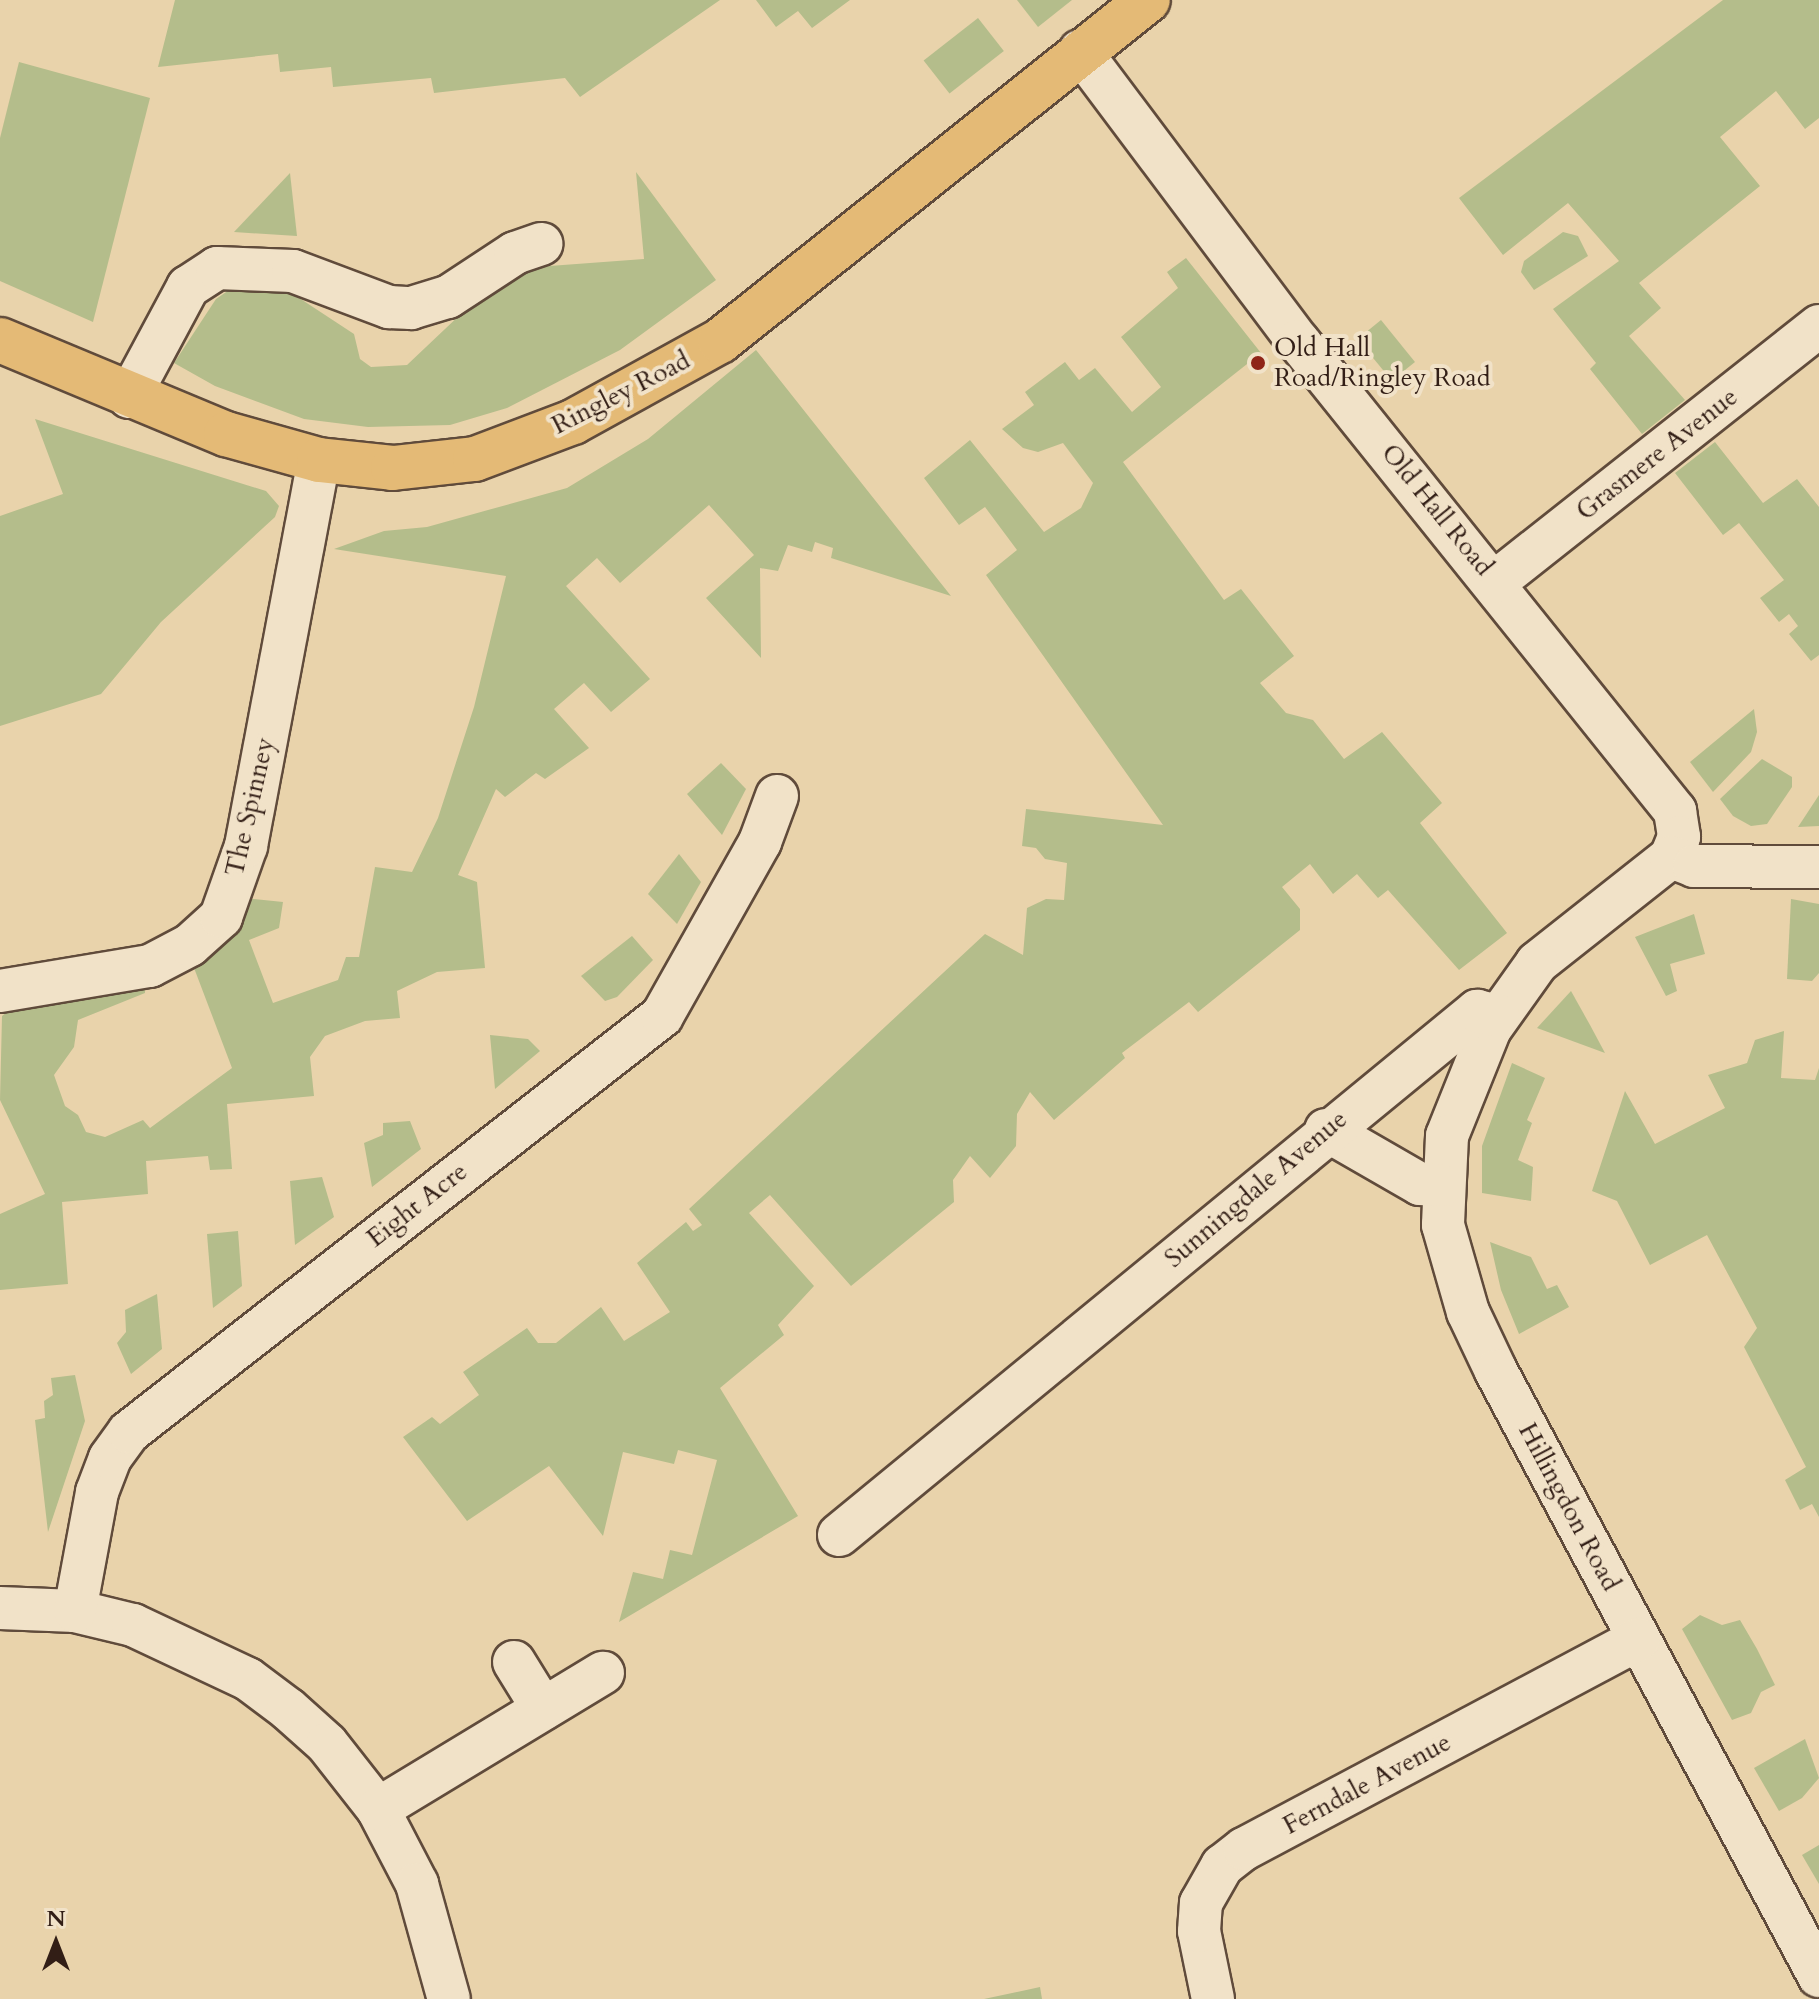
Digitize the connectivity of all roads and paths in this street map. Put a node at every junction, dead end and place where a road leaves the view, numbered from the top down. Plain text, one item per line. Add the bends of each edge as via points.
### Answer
1 (1148, 0) edge
2 (1080, 51) junction
3 (541, 244) dead end
4 (1819, 326) edge
5 (0, 340) edge
6 (129, 397) junction
7 (319, 460) junction
8 (1495, 582) junction
9 (777, 796) dead end
10 (1671, 857) junction
11 (1819, 867) edge
12 (0, 991) edge
13 (1498, 1016) junction
14 (1326, 1130) junction
15 (1441, 1185) junction
16 (839, 1535) dead end
17 (0, 1608) edge
18 (75, 1611) junction
19 (1639, 1639) junction
20 (514, 1662) dead end
21 (603, 1673) dead end
22 (543, 1709) junction
23 (378, 1809) junction
24 (1819, 1976) edge
25 (449, 1999) edge
26 (1213, 1999) edge

1 - 2 main road, Ringley Road
2 - 7 main road, Ringley Road via 720,341 573,422 475,459 393,468
2 - 8 street, Old Hall Road via 1298,341
3 - 6 street via 515,253 448,297 411,308 389,307 293,271 217,268 188,287
4 - 8 street, Grasmere Avenue
5 - 6 main road, Ringley Road
6 - 7 main road, Ringley Road via 226,434
7 - 12 street, The Spinney via 246,846 221,917 190,945 150,966
8 - 10 street, Old Hall Road via 1675,811 1679,837
9 - 18 street, Eight Acre via 760,842 662,1016 129,1432 110,1458 97,1492
10 - 11 street via 1694,866
10 - 13 street via 1537,963
13 - 14 street, Sunningdale Avenue via 1477,1011
13 - 15 street, Hillingdon Road via 1459,1098 1447,1136
14 - 15 street via 1420,1184
14 - 16 street, Sunningdale Avenue
15 - 19 street, Hillingdon Road via 1450,1260 1468,1312
17 - 18 street
18 - 23 street via 171,1639 248,1679 327,1744
19 - 24 street, Hillingdon Road
19 - 26 street, Ferndale Avenue via 1222,1866 1201,1903 1199,1931
20 - 22 street
21 - 22 street
22 - 23 street
23 - 25 street via 417,1884

